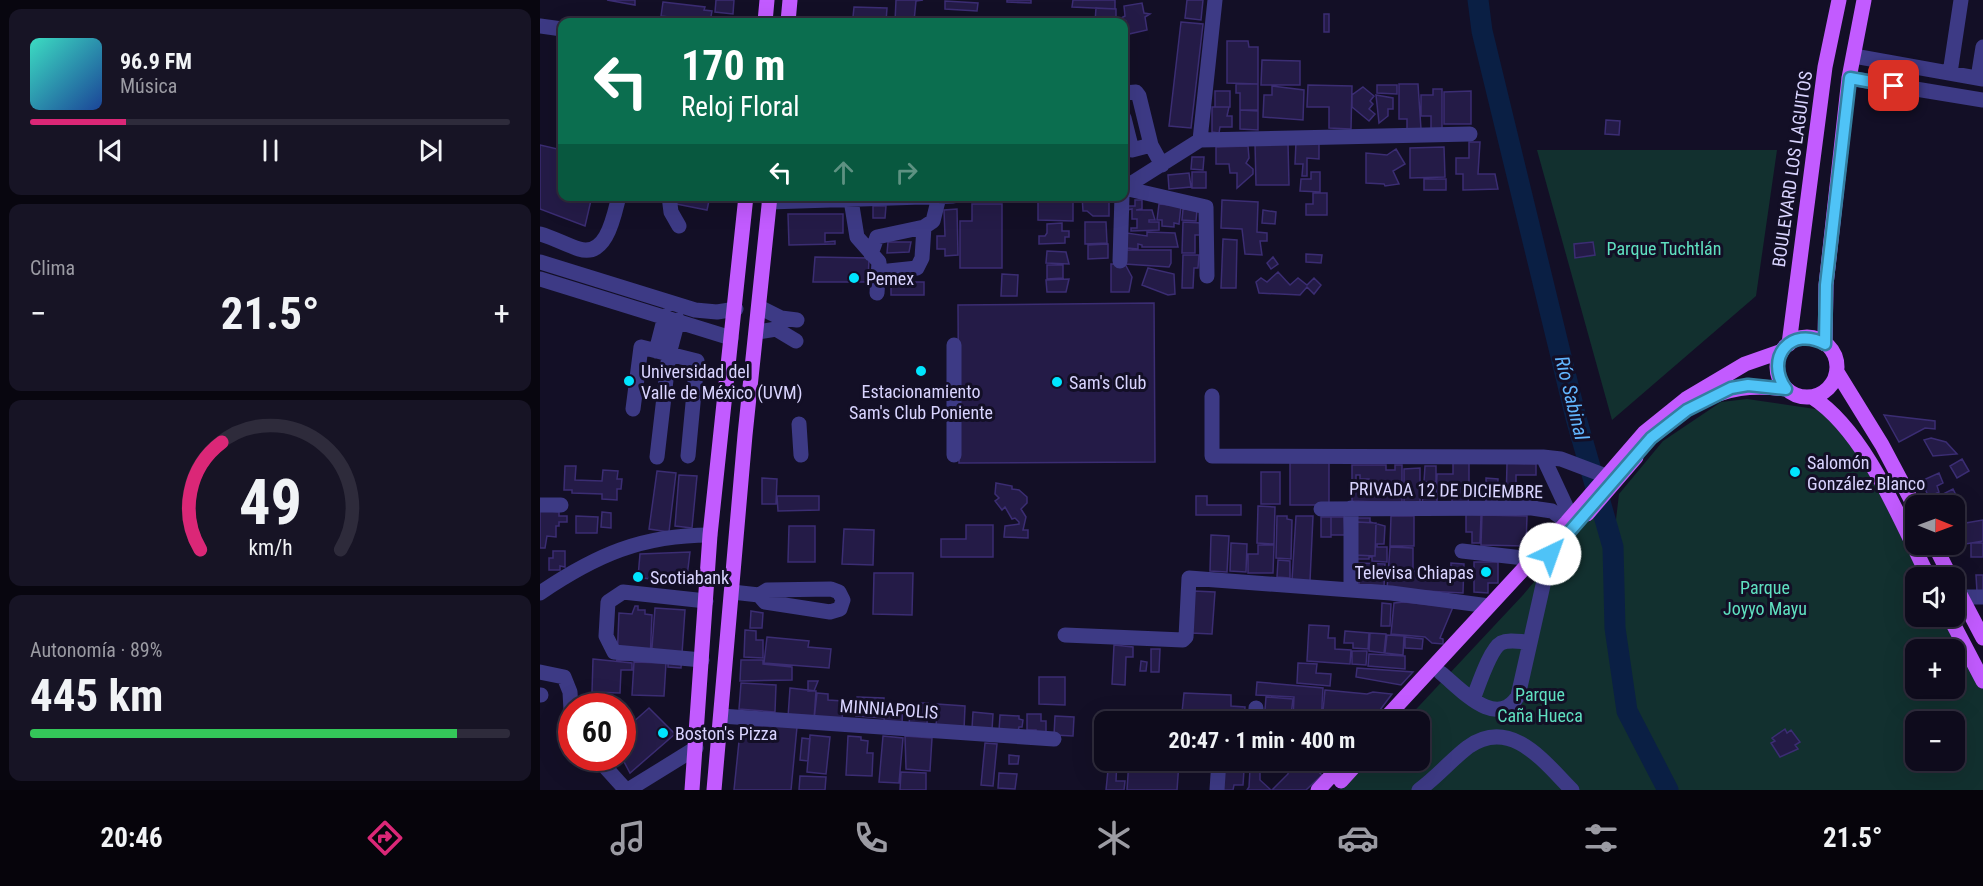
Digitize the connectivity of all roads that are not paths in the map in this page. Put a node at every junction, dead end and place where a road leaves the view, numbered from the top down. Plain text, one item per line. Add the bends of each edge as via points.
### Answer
1 (767, 0) edge
2 (790, 0) edge
3 (1215, 0) edge
4 (1839, 0) edge
5 (1864, 0) edge
6 (1961, 0) edge
7 (765, 18) edge
8 (788, 18) edge
9 (540, 26) edge
10 (558, 28) edge
11 (1983, 47) edge
12 (1854, 56) junction
13 (1950, 73) junction
14 (1850, 78) junction
15 (1981, 79) edge
16 (1128, 93) edge
17 (1983, 100) edge
18 (1128, 134) edge
19 (1470, 134) dead end
20 (1200, 140) junction
21 (1151, 145) junction
22 (1162, 165) junction
23 (1128, 186) edge
24 (1128, 189) edge
25 (618, 201) edge
26 (669, 201) edge
27 (746, 201) edge
28 (770, 201) edge
29 (850, 201) edge
30 (938, 201) edge
31 (1122, 201) edge
32 (679, 226) dead end
33 (924, 227) junction
34 (544, 235) edge
35 (871, 254) junction
36 (1120, 261) dead end
37 (540, 264) edge
38 (879, 272) junction
39 (1207, 276) dead end
40 (540, 279) edge
41 (877, 293) dead end
42 (759, 307) junction
43 (736, 309) junction
44 (672, 318) junction
45 (797, 320) dead end
46 (758, 332) junction
47 (731, 338) junction
48 (796, 341) dead end
49 (1825, 344) junction
50 (954, 345) dead end
51 (1785, 347) junction
52 (663, 353) junction
53 (1837, 372) junction
54 (1786, 389) junction
55 (1212, 396) dead end
56 (1812, 397) junction
57 (633, 409) dead end
58 (799, 424) dead end
59 (801, 454) dead end
60 (954, 455) dead end
61 (688, 456) dead end
62 (657, 457) dead end
63 (1543, 457) junction
64 (1603, 479) junction
65 (1909, 495) edge
66 (540, 504) edge
67 (561, 505) dead end
68 (1588, 505) junction
69 (1351, 508) junction
70 (1320, 509) dead end
71 (1569, 520) junction
72 (710, 535) junction
73 (1462, 551) dead end
74 (1550, 554) junction
75 (1533, 560) junction
76 (1923, 567) edge
77 (1351, 589) junction
78 (732, 592) junction
79 (1965, 592) edge
80 (540, 593) edge
81 (759, 595) dead end
82 (1983, 597) edge
83 (706, 601) junction
84 (1965, 603) edge
85 (1489, 606) junction
86 (1955, 627) edge
87 (1065, 635) dead end
88 (1983, 638) edge
89 (1530, 642) junction
90 (702, 660) junction
91 (540, 672) edge
92 (1441, 673) junction
93 (1983, 681) edge
94 (570, 693) edge
95 (1473, 699) junction
96 (1392, 711) edge
97 (1406, 711) edge
98 (721, 716) junction
99 (1054, 739) dead end
100 (696, 748) junction
101 (609, 771) edge
102 (1218, 771) edge
103 (1337, 771) edge
104 (1342, 771) edge
105 (627, 790) edge
106 (692, 790) edge
107 (714, 790) edge
108 (1217, 790) edge
109 (1318, 790) edge
110 (1333, 790) edge
111 (1419, 790) edge
112 (1572, 790) edge

1 - 7 main road
2 - 8 main road
3 - 20 street
4 - 51 main road, BOULEVARD LOS LAGUITOS via 1825,67
5 - 12 main road
6 - 13 street
9 - 10 street
11 - 15 street
12 - 13 street
12 - 14 main road
13 - 15 street
14 - 17 street
14 - 49 main road via 1826,285
16 - 21 street via 1139,96
18 - 21 street via 1132,150
19 - 20 street
20 - 22 street
21 - 22 street
22 - 23 street
24 - 39 street via 1206,207
25 - 34 street via 611,227 599,246 582,250
26 - 32 street via 670,212
27 - 43 main road
28 - 42 main road
29 - 35 street via 857,237
30 - 33 street via 933,221
31 - 36 street
33 - 35 street via 877,237
33 - 38 street via 922,258 917,268
34 - 37 street
35 - 38 street via 879,262
37 - 43 street via 695,310
38 - 41 street
40 - 44 street
42 - 45 street via 781,318
42 - 46 main road
43 - 47 main road
44 - 47 street
44 - 52 street
46 - 48 street via 776,329
46 - 78 main road
47 - 72 main road
49 - 51 main road via 1807,337
49 - 53 main road via 1835,356
50 - 60 street
51 - 54 main road via 1777,371
51 - 64 main road via 1745,364 1686,399 1645,432
52 - 57 street via 641,347
52 - 61 street via 697,361
52 - 62 street
53 - 56 main road via 1831,386
53 - 65 main road
54 - 56 main road via 1800,397
54 - 64 main road via 1748,385 1710,396 1687,410
55 - 63 street via 1212,456
56 - 76 main road via 1843,423 1869,462
58 - 59 street
63 - 64 street via 1561,459
63 - 71 street
64 - 68 main road
66 - 67 street
68 - 71 main road
68 - 74 main road
69 - 70 street, PRIVADA 12 DE DICIEMBRE
69 - 71 street, PRIVADA 12 DE DICIEMBRE via 1532,508 1552,511
69 - 77 street
71 - 75 main road
72 - 80 street via 667,536 636,543
72 - 83 main road
73 - 75 street
74 - 89 street
74 - 92 main road
75 - 85 main road
77 - 85 street
77 - 87 street via 1189,578 1183,640
78 - 81 street
78 - 98 main road
79 - 82 street
83 - 90 main road
83 - 90 street via 623,592 608,602 607,613 606,636 614,652
84 - 88 main road
85 - 96 main road
86 - 93 main road
89 - 95 street via 1499,644
89 - 95 street via 1518,696 1511,706 1501,711 1490,709
90 - 100 main road
91 - 94 street via 564,677
92 - 95 street
92 - 97 main road
98 - 99 street, MINNIAPOLIS
98 - 107 main road
100 - 105 street
100 - 106 main road
101 - 105 street
102 - 108 street
103 - 109 main road
104 - 110 main road
111 - 112 street via 1470,746 1492,738 1522,742

